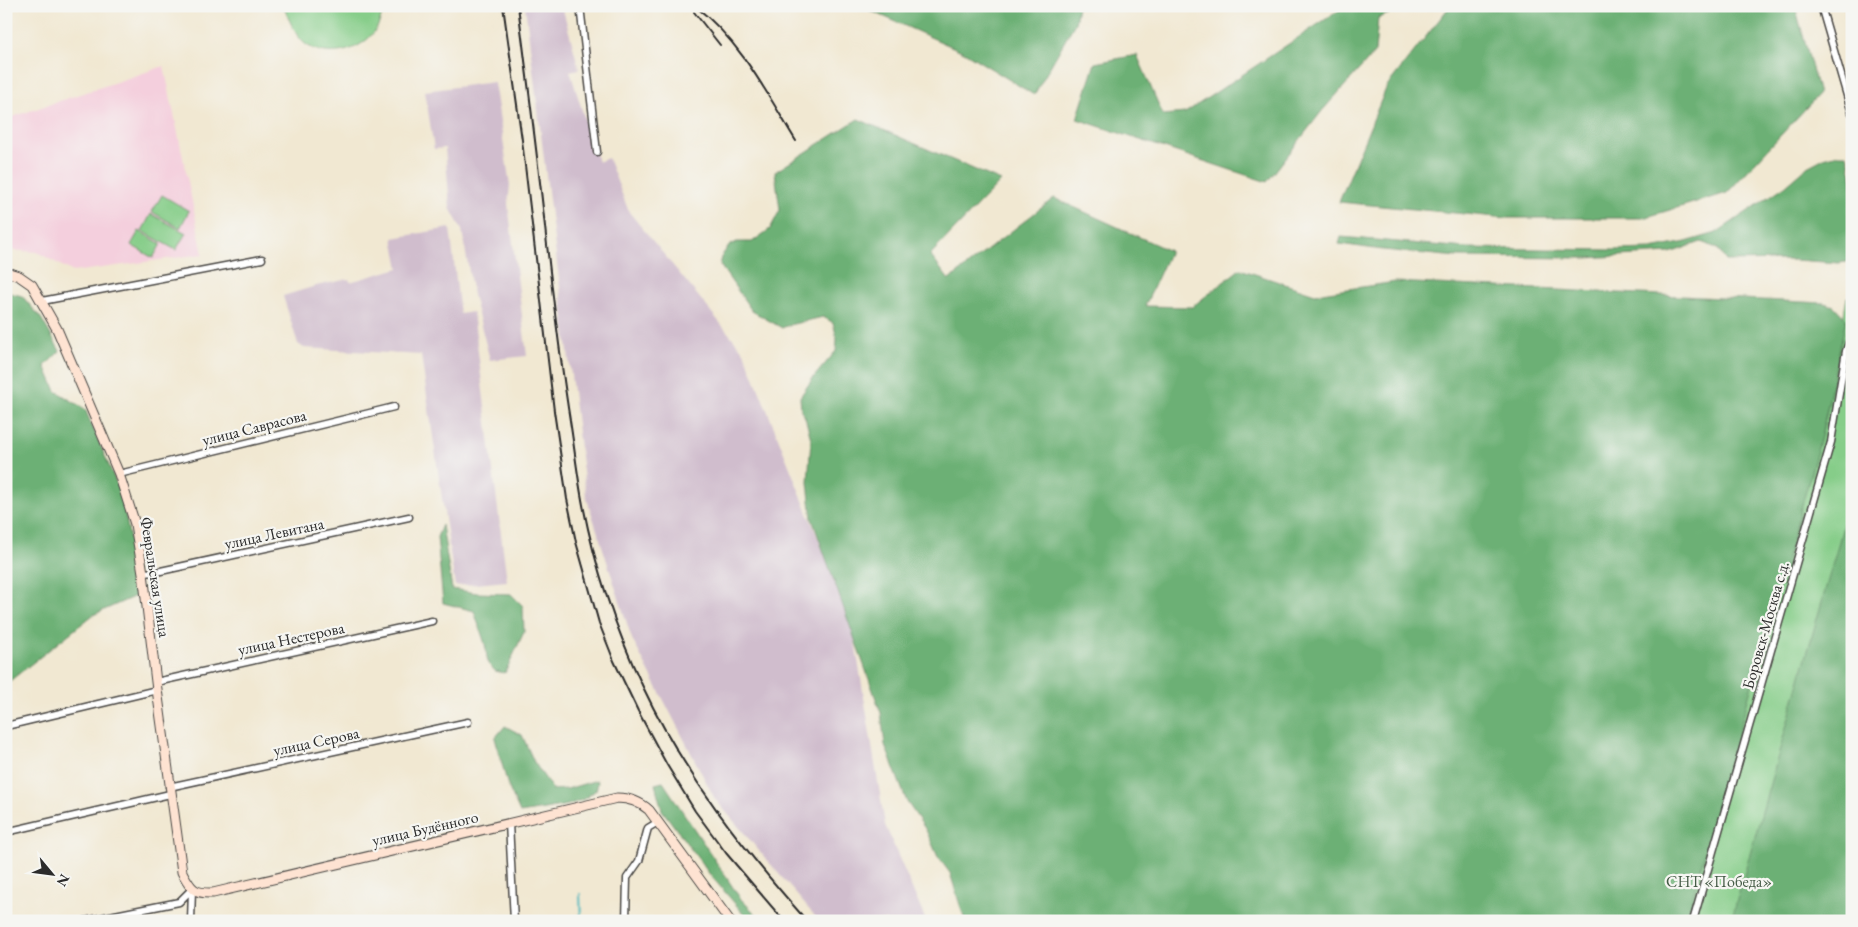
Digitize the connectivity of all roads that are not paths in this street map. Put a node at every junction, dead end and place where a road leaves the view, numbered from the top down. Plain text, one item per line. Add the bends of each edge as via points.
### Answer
1 (580, 6) edge
2 (1821, 6) edge
3 (1852, 113) edge
4 (597, 152) dead end
5 (262, 259) dead end
6 (6, 272) edge
7 (42, 301) junction
8 (1852, 334) edge
9 (394, 407) dead end
10 (119, 474) junction
11 (409, 517) dead end
12 (144, 573) junction
13 (432, 621) dead end
14 (156, 686) junction
15 (468, 722) dead end
16 (6, 726) edge
17 (170, 790) junction
18 (658, 822) junction
19 (509, 824) junction
20 (6, 832) edge
21 (192, 890) junction
22 (85, 921) edge
23 (191, 921) edge
24 (514, 921) edge
25 (626, 921) edge
26 (730, 921) edge
27 (1693, 921) edge

1 - 4 street
2 - 3 street
5 - 7 street
6 - 7 main road, Февральская улица via 32,285
7 - 10 main road, Февральская улица
8 - 27 street, Боровск-Москва с.д. via 1846,351 1831,442
9 - 10 street, улица Саврасова
10 - 12 main road, Февральская улица via 135,524
11 - 12 street, улица Левитана
12 - 14 main road, Февральская улица
13 - 14 street, улица Нестерова
14 - 16 street, улица Нестерова
14 - 17 main road, Февральская улица
15 - 17 street, улица Серова
17 - 20 street, улица Серова
17 - 21 main road, Февральская улица via 182,872
18 - 19 main road, улица Будённого via 642,804 617,798
18 - 25 street via 648,828 639,861 627,878
18 - 26 main road, улица Будённого
19 - 21 main road, улица Будённого via 213,893
19 - 24 street
21 - 22 street via 179,902
21 - 23 street

